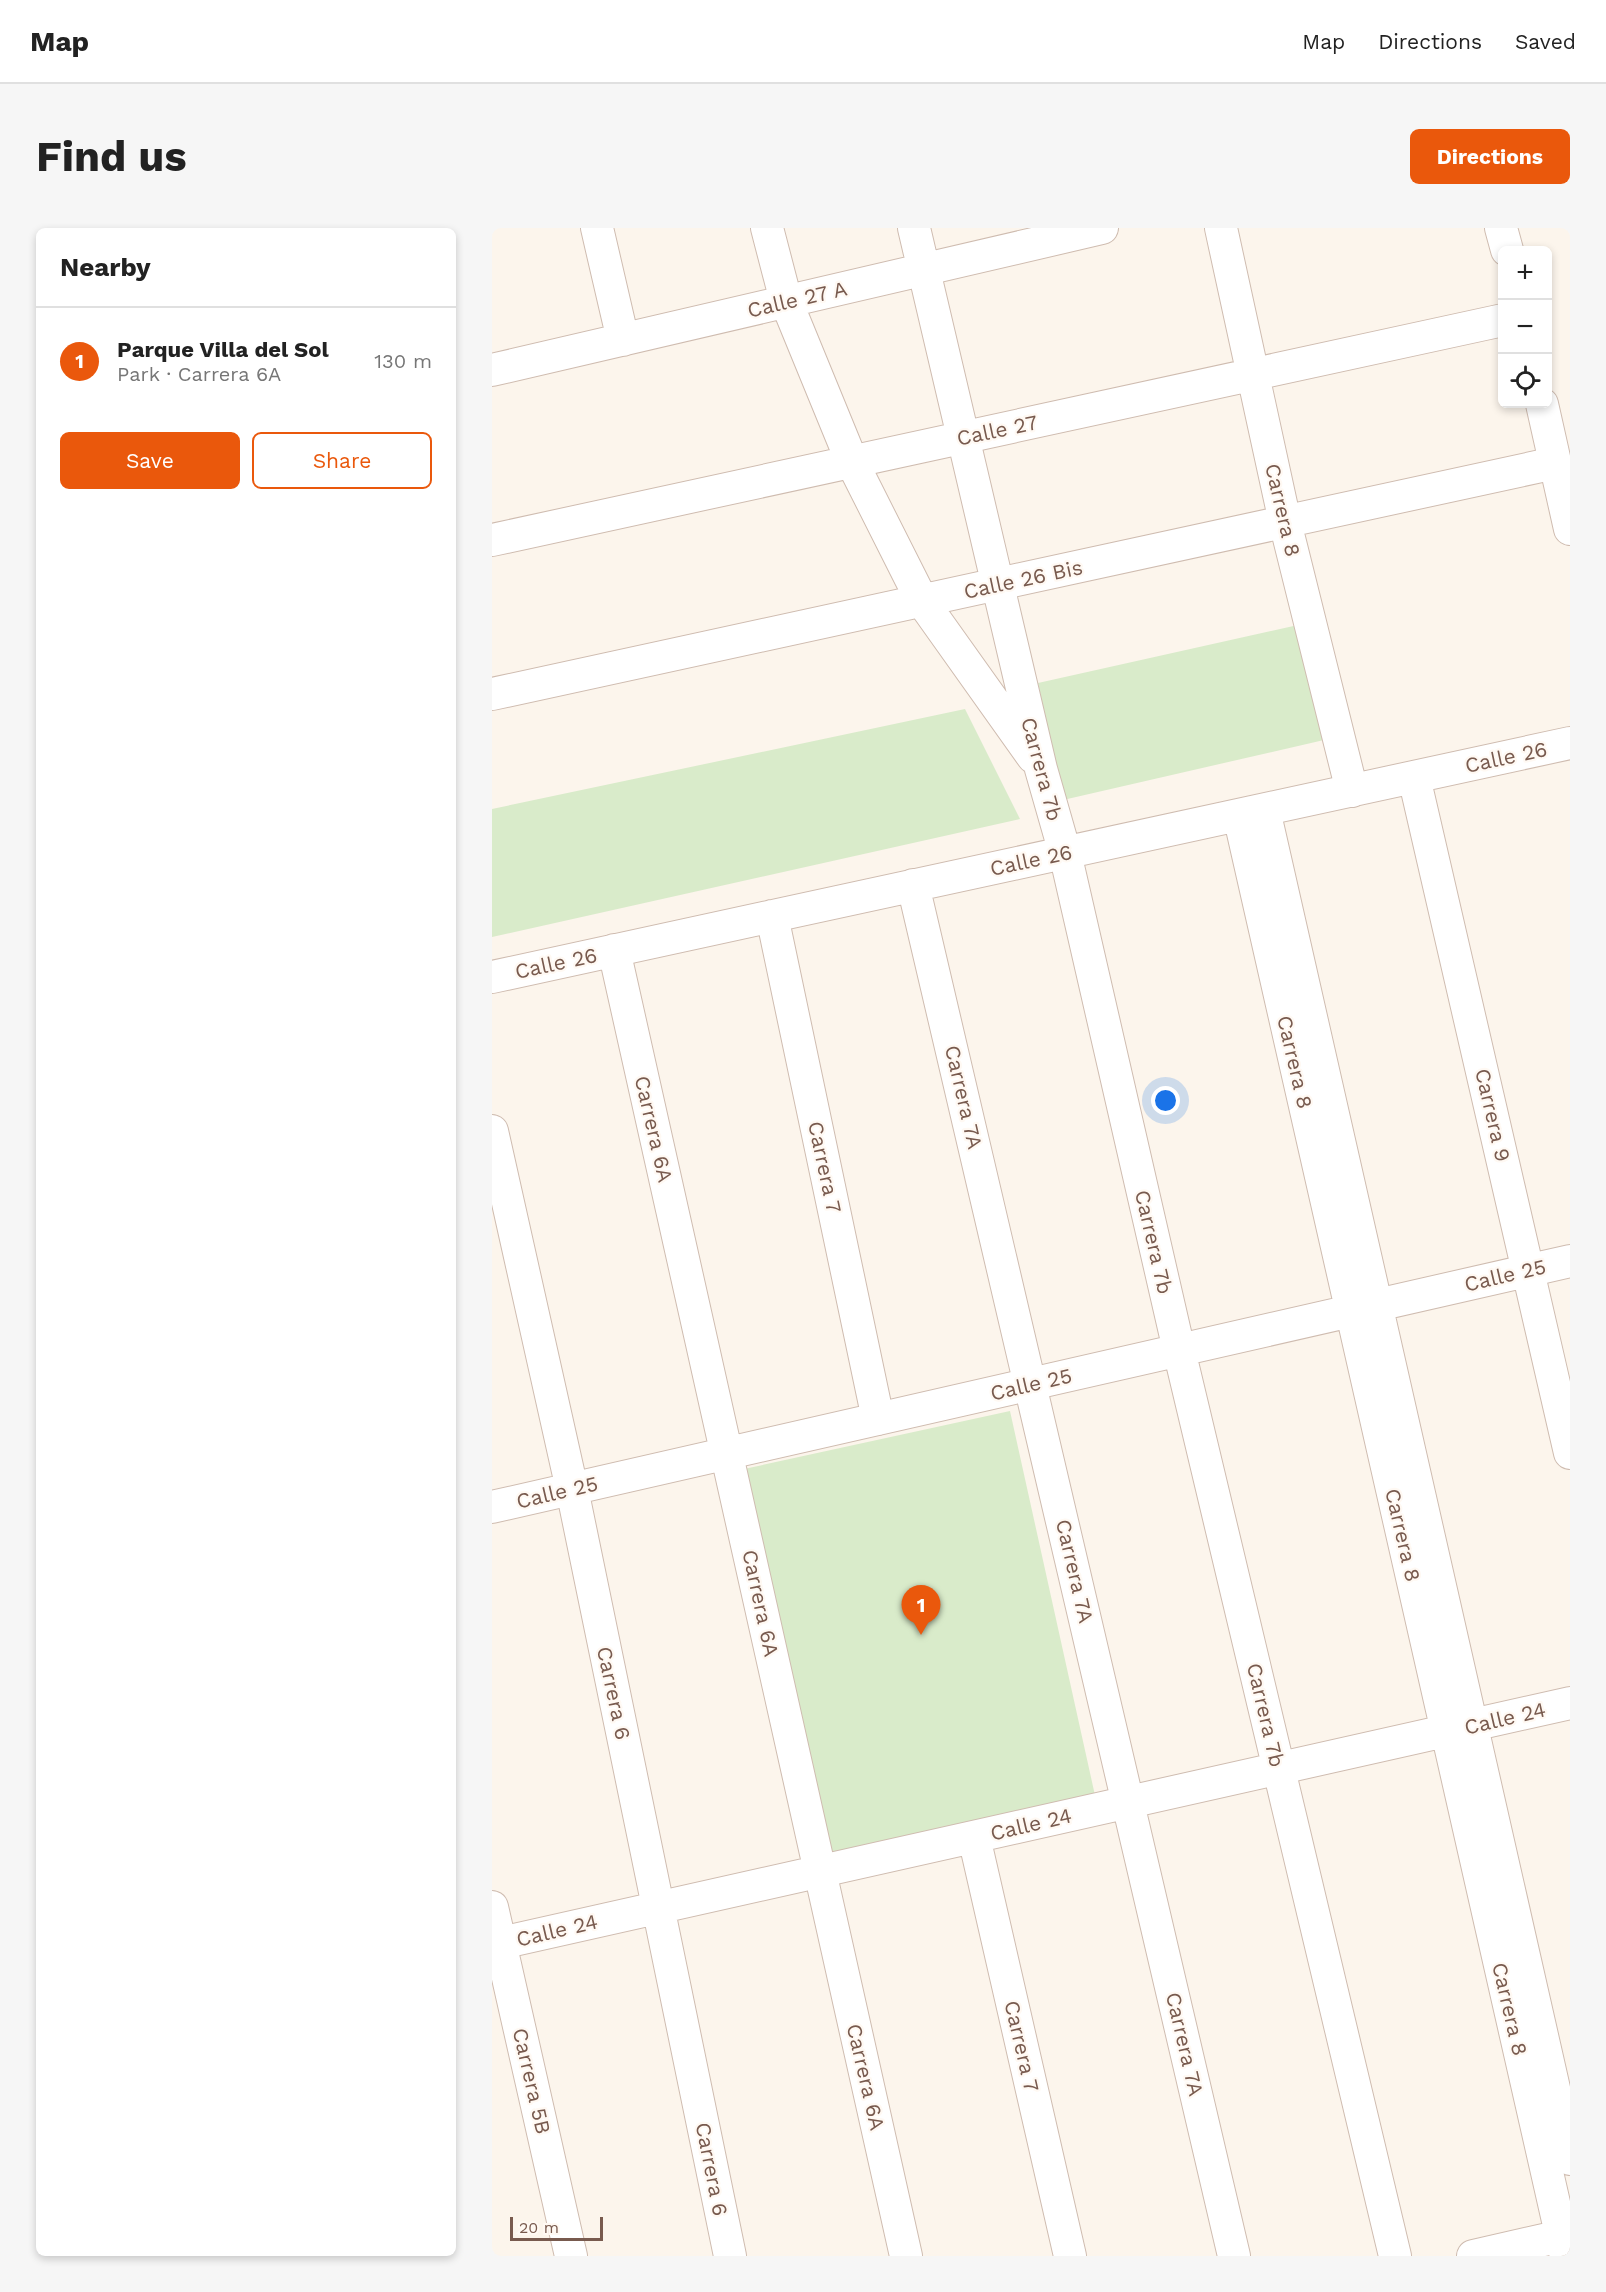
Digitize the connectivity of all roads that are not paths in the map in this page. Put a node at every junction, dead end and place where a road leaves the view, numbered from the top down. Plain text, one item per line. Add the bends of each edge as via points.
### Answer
1 (597, 228) edge
2 (767, 228) edge
3 (914, 228) edge
4 (1102, 228) edge
5 (1221, 228) edge
6 (1501, 228) edge
7 (1071, 232) edge
8 (1506, 246) edge
9 (924, 269) junction
10 (786, 302) junction
11 (1498, 321) edge
12 (623, 340) junction
13 (492, 370) edge
14 (1252, 375) junction
15 (1543, 408) edge
16 (962, 438) junction
17 (852, 462) junction
18 (1555, 463) junction
19 (1285, 522) junction
20 (1570, 529) edge
21 (492, 540) edge
22 (997, 584) junction
23 (922, 601) junction
24 (492, 694) edge
25 (1570, 743) edge
26 (1041, 769) junction
27 (1414, 777) junction
28 (1352, 791) junction
29 (1252, 812) junction
30 (1065, 853) junction
31 (914, 885) junction
32 (772, 916) junction
33 (614, 950) junction
34 (492, 976) edge
35 (492, 1131) edge
36 (1570, 1260) edge
37 (1528, 1270) junction
38 (1364, 1307) junction
39 (1179, 1350) junction
40 (1031, 1384) junction
41 (878, 1419) junction
42 (728, 1453) junction
43 (1570, 1453) edge
44 (572, 1489) junction
45 (492, 1507) edge
46 (1570, 1703) edge
47 (1459, 1728) junction
48 (1279, 1768) junction
49 (1129, 1802) junction
50 (974, 1837) junction
51 (820, 1871) junction
52 (492, 1907) edge
53 (659, 1907) junction
54 (496, 1944) edge
55 (1570, 2159) edge
56 (1566, 2242) edge
57 (572, 2256) edge
58 (730, 2256) edge
59 (906, 2256) edge
60 (1070, 2256) edge
61 (1234, 2256) edge
62 (1395, 2256) edge
63 (1473, 2256) edge

1 - 12 street
2 - 10 street
3 - 9 street, Carrera 7b
4 - 7 street, Calle 27 A
5 - 14 street, Carrera 8
6 - 8 street
7 - 9 street, Calle 27 A
9 - 10 street, Calle 27 A
9 - 16 street, Carrera 7b
10 - 12 street, Calle 27 A
10 - 17 street
11 - 14 street, Calle 27
12 - 13 street, Calle 27 A
14 - 16 street, Calle 27
14 - 19 street, Carrera 8
15 - 18 street
16 - 17 street, Calle 27
16 - 22 street, Carrera 7b
17 - 21 street, Calle 27
17 - 23 street
18 - 19 street, Calle 26 Bis
18 - 20 street
19 - 22 street, Calle 26 Bis
19 - 28 street, Carrera 8
22 - 23 street, Calle 26 Bis
22 - 26 street, Carrera 7b
23 - 24 street, Calle 26 Bis
23 - 26 street
25 - 27 street, Calle 26
26 - 30 street, Carrera 7b
27 - 28 street, Calle 26
27 - 37 street, Carrera 9
28 - 29 street, Calle 26
29 - 30 street, Calle 26
29 - 38 street, Carrera 8
30 - 31 street, Calle 26
30 - 39 street, Carrera 7b
31 - 32 street, Calle 26
31 - 40 street, Carrera 7A
32 - 33 street, Calle 26
32 - 41 street, Carrera 7
33 - 34 street, Calle 26
33 - 42 street, Carrera 6A
35 - 44 street, Carrera 6
36 - 37 street, Calle 25
37 - 38 street, Calle 25
37 - 43 street, Carrera 9
38 - 39 street, Calle 25
38 - 47 street, Carrera 8
39 - 40 street, Calle 25
39 - 48 street, Carrera 7b
40 - 41 street, Calle 25
40 - 49 street, Carrera 7A
41 - 42 street, Calle 25
42 - 44 street, Calle 25
42 - 51 street, Carrera 6A
44 - 45 street, Calle 25
44 - 53 street, Carrera 6
46 - 47 street, Calle 24
47 - 48 street, Calle 24
47 - 55 street
47 - 56 street, Carrera 8
48 - 49 street, Calle 24
48 - 62 street, Carrera 7b
49 - 50 street, Calle 24
49 - 61 street, Carrera 7A
50 - 51 street, Calle 24
50 - 60 street, Carrera 7
51 - 53 street, Calle 24
51 - 59 street, Carrera 6A
52 - 54 street, Carrera 5B
53 - 54 street, Calle 24
53 - 58 street, Carrera 6
54 - 57 street, Carrera 5B
56 - 63 street

